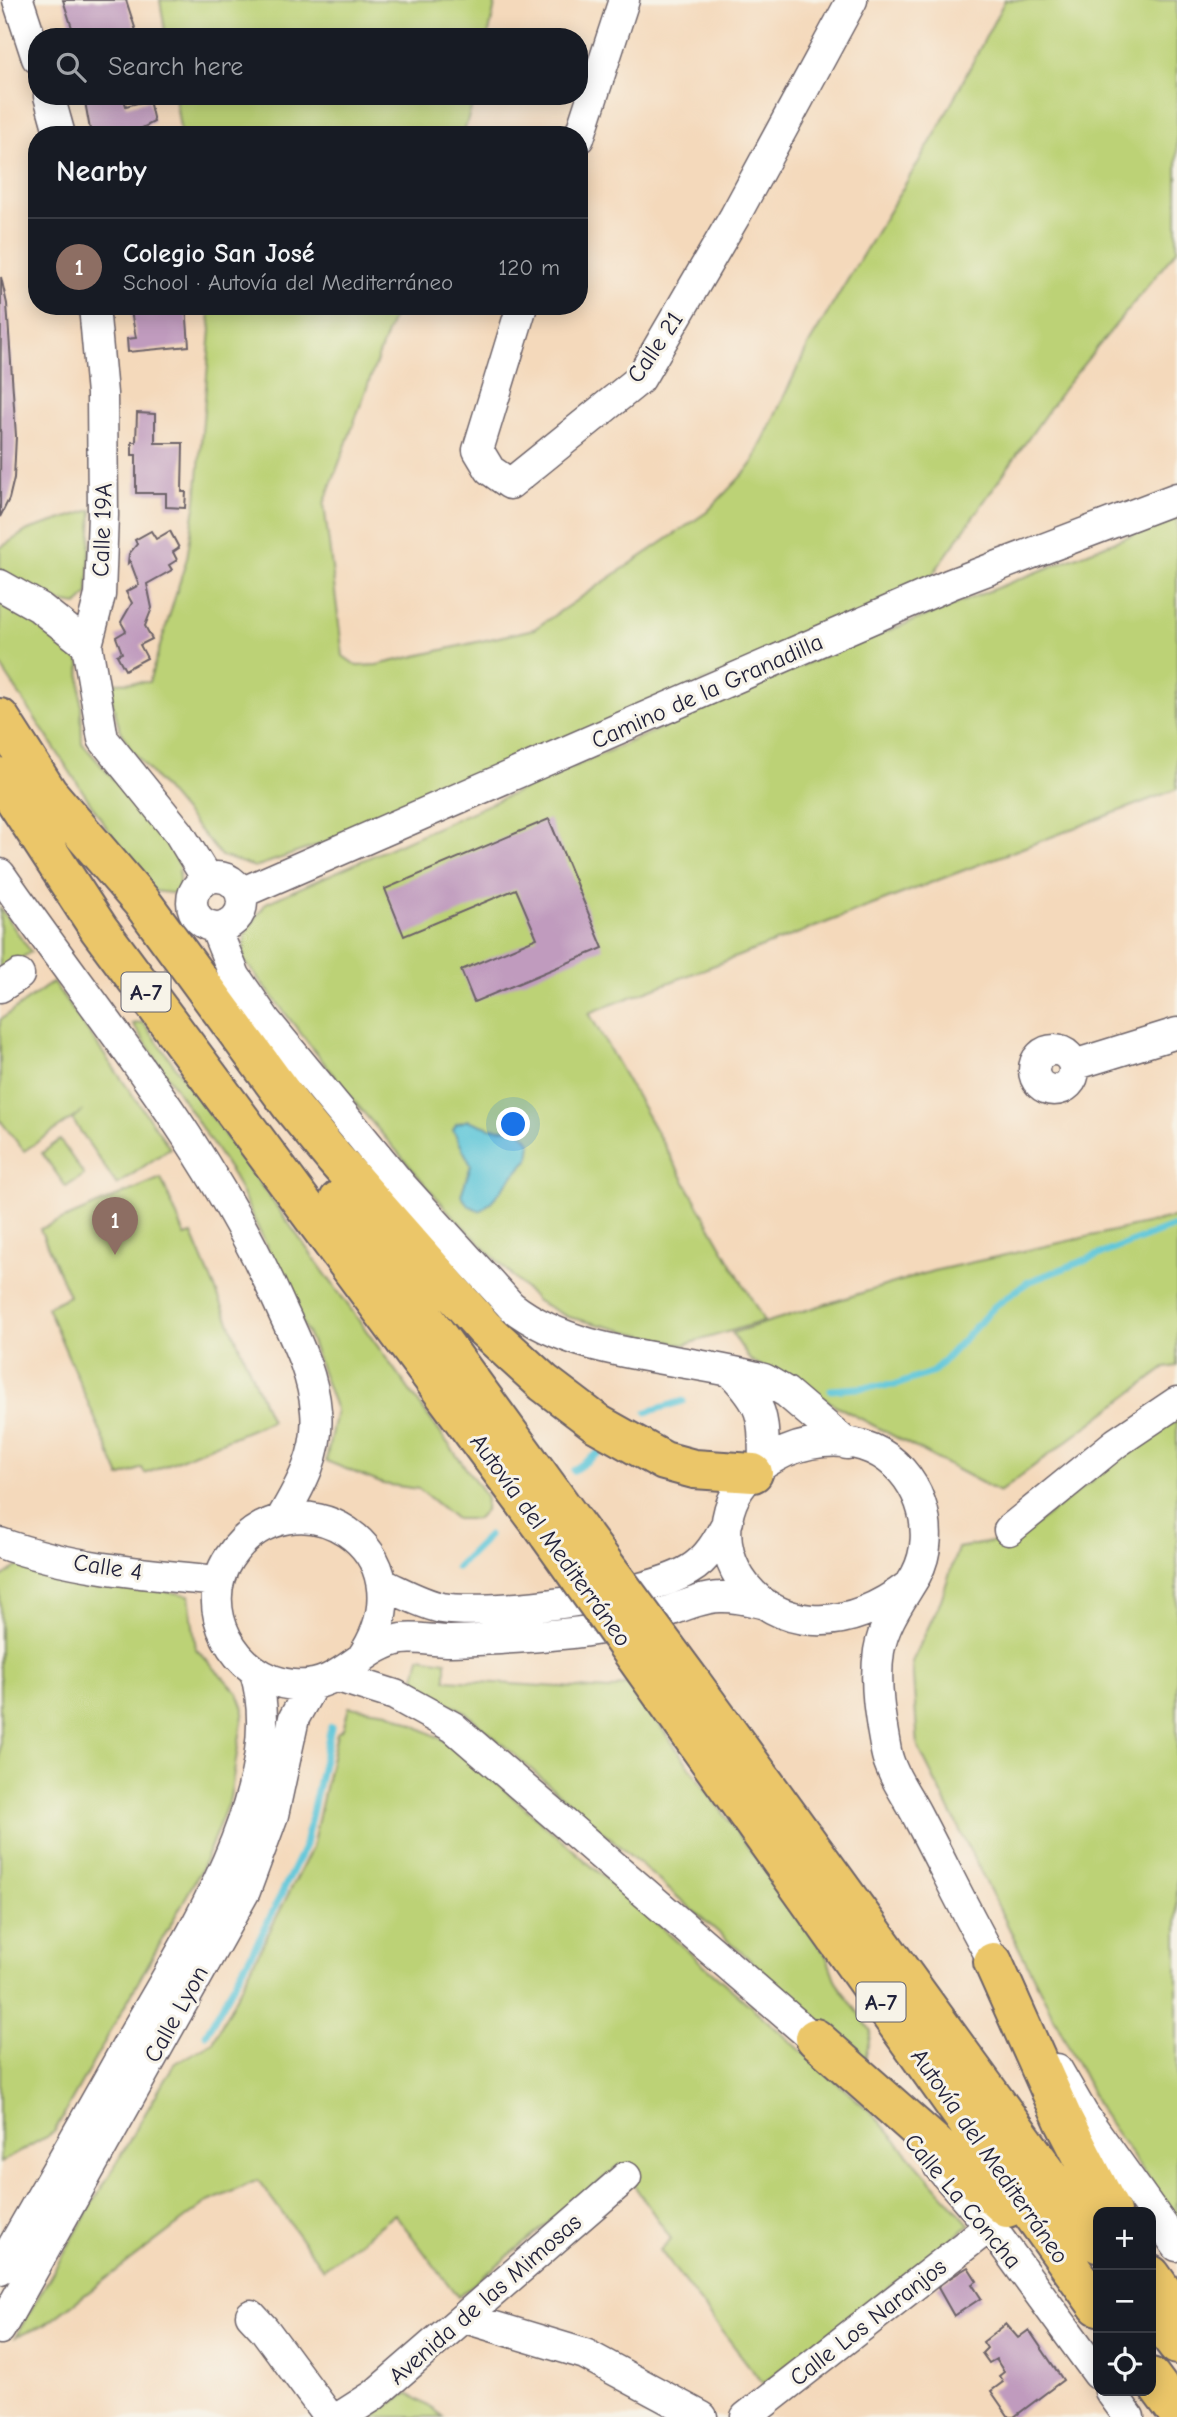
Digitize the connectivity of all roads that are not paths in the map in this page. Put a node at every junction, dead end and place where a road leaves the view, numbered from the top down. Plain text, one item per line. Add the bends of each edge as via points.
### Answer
1 (624, 0) edge
2 (852, 0) edge
3 (13, 9) edge
4 (28, 40) edge
5 (52, 105) edge
6 (57, 126) edge
7 (583, 126) edge
8 (95, 315) edge
9 (519, 315) edge
10 (1177, 498) edge
11 (0, 585) edge
12 (87, 645) junction
13 (0, 718) edge
14 (0, 777) edge
15 (48, 793) junction
16 (0, 874) edge
17 (207, 879) junction
18 (242, 893) junction
19 (215, 927) junction
20 (1177, 1033) edge
21 (1074, 1065) dead end
22 (732, 1373) junction
23 (1177, 1402) edge
24 (847, 1444) junction
25 (759, 1469) junction
26 (281, 1520) junction
27 (728, 1521) junction
28 (561, 1529) junction
29 (1009, 1530) dead end
30 (0, 1544) edge
31 (219, 1581) junction
32 (383, 1584) junction
33 (908, 1586) junction
34 (762, 1604) junction
35 (255, 1672) junction
36 (338, 1673) junction
37 (678, 1690) junction
38 (993, 1962) junction
39 (815, 2038) junction
40 (626, 2177) dead end
41 (1108, 2207) edge
42 (990, 2226) junction
43 (1093, 2236) edge
44 (1177, 2245) edge
45 (1069, 2266) junction
46 (0, 2269) edge
47 (1156, 2282) edge
48 (1093, 2299) edge
49 (1177, 2312) edge
50 (251, 2315) dead end
51 (465, 2318) junction
52 (1156, 2318) edge
53 (0, 2329) edge
54 (1177, 2345) edge
55 (1093, 2367) edge
56 (1156, 2384) edge
57 (1114, 2396) edge
58 (1177, 2412) edge
59 (328, 2417) edge
60 (340, 2417) edge
61 (702, 2417) edge
62 (746, 2417) edge
63 (1129, 2417) edge

1 - 7 street
2 - 9 street, Calle 21 via 640,379 510,484 490,470 478,450
3 - 4 street
5 - 6 street
8 - 12 street, Calle 19A via 103,410 103,515 100,595
10 - 18 street, Camino de la Granadilla via 951,584
11 - 12 street via 39,607
12 - 17 street via 103,739 179,834
13 - 15 highway, Autovía del Mediterráneo / A-7
14 - 28 highway, Autovía del Mediterráneo / A-7 via 99,929
15 - 25 highway via 141,901 292,1107 484,1328 544,1383 598,1423 664,1461 694,1469
15 - 28 highway, Autovía del Mediterráneo / A-7
16 - 26 street via 171,1108 222,1190 311,1376 317,1413 315,1450
17 - 18 street via 231,880
17 - 19 street via 195,890 192,906 200,920
18 - 19 street via 237,918
19 - 22 street via 235,976 266,1021 402,1186 511,1306 553,1332
20 - 21 street
22 - 24 street via 775,1385
22 - 25 street via 760,1408
23 - 29 street via 1116,1443
24 - 25 street via 803,1446
24 - 33 street via 863,1445 890,1459 918,1494 925,1545
25 - 27 street via 738,1491
26 - 31 street via 259,1528 241,1542
26 - 32 street via 307,1517 333,1524 356,1538 373,1559
27 - 32 street via 711,1552 689,1570 614,1594 457,1609 427,1603
27 - 34 street via 732,1564
28 - 37 highway, Autovía del Mediterráneo / A-7, bridge
30 - 31 street, Calle 4 via 103,1568
31 - 35 street via 217,1607 223,1632 236,1655
32 - 36 street via 384,1611 376,1637
33 - 34 street via 863,1613 832,1618 788,1617
33 - 38 street via 879,1649 877,1699 887,1755
34 - 36 street via 719,1597 626,1625 572,1633 451,1641 404,1639 385,1644
35 - 36 street via 273,1681
35 - 46 street, Calle Lyon via 262,1695 262,1740 242,1825 195,1927
36 - 39 street, Calle La Concha via 395,1695 453,1727
36 - 53 street, Calle Lyon via 293,1718 274,1815 245,1891
37 - 43 highway, Autovía del Mediterráneo / A-7
37 - 45 highway, Autovía del Mediterráneo / A-7
38 - 41 highway via 1064,2121
38 - 44 street via 1083,2114
39 - 42 street, Calle La Concha
39 - 45 highway
40 - 51 street, Avenida de las Mimosas
42 - 55 street, Calle La Concha
42 - 62 street, Calle Los Naranjos
45 - 48 highway, Autovía del Mediterráneo / A-7
47 - 49 highway
50 - 59 street
51 - 60 street, Avenida de las Mimosas via 373,2396
51 - 61 street via 585,2354
52 - 54 highway
56 - 58 highway
57 - 63 street

